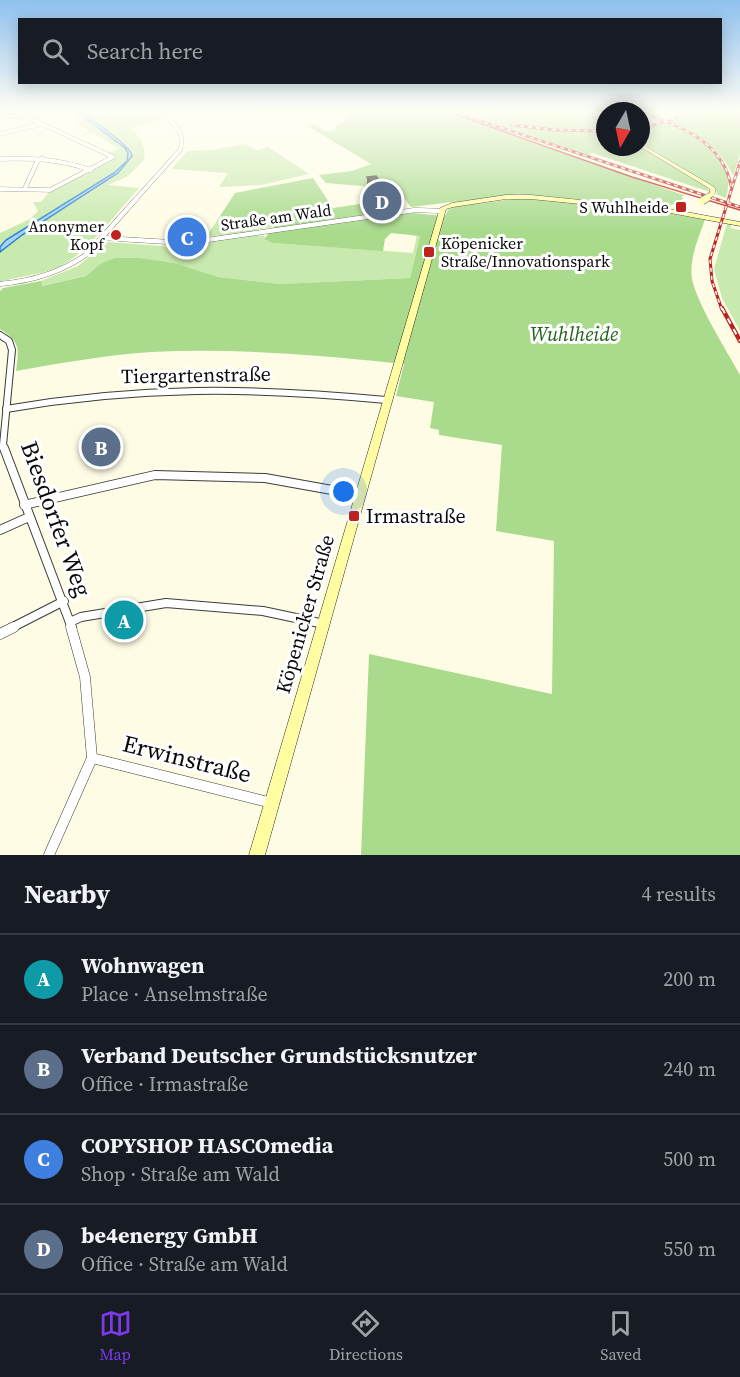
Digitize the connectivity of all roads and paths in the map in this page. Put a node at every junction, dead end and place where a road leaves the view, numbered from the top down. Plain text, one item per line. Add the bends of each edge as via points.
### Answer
1 (102, 152) edge
2 (178, 152) edge
3 (652, 152) edge
4 (42, 158) junction
5 (0, 159) edge
6 (91, 170) junction
7 (25, 188) junction
8 (0, 189) edge
9 (441, 211) junction
10 (694, 216) junction
11 (740, 224) edge
12 (102, 238) junction
13 (0, 285) edge
14 (0, 335) edge
15 (10, 343) junction
16 (1, 345) edge
17 (4, 394) edge
18 (386, 400) junction
19 (6, 409) junction
20 (2, 445) edge
21 (360, 495) junction
22 (24, 505) junction
23 (29, 517) junction
24 (0, 530) edge
25 (64, 601) junction
26 (70, 622) junction
27 (324, 624) junction
28 (0, 634) edge
29 (92, 758) junction
30 (272, 803) junction
31 (49, 855) edge
32 (257, 855) edge

1 - 6 street via 113,157
2 - 12 street
3 - 10 main road, bridge via 713,189
4 - 5 street
4 - 6 street
4 - 7 street
6 - 7 street via 50,190
7 - 8 street
9 - 10 main road via 452,205 522,196
9 - 12 street, Straße am Wald via 418,209 186,243
9 - 18 main road, Köpenicker Straße
10 - 11 main road
12 - 13 street via 75,263 40,278
14 - 15 street
15 - 16 street
15 - 17 street, Biesdorfer Weg
17 - 19 street, Biesdorfer Weg
18 - 19 street, Tiergartenstraße via 291,391 147,389 67,397
18 - 21 main road, Köpenicker Straße
19 - 20 street, Biesdorfer Weg
20 - 22 street, Biesdorfer Weg
21 - 22 street via 265,478 155,475
21 - 27 main road, Köpenicker Straße
22 - 23 street, Biesdorfer Weg
23 - 24 street
23 - 25 street, Biesdorfer Weg
25 - 26 street, Biesdorfer Weg
25 - 28 street
26 - 27 street via 166,603 263,611
26 - 29 street, Biesdorfer Weg via 85,677
27 - 30 main road, Köpenicker Straße
29 - 30 street, Erwinstraße
29 - 31 street, Biesdorfer Weg
30 - 32 main road, Köpenicker Straße

